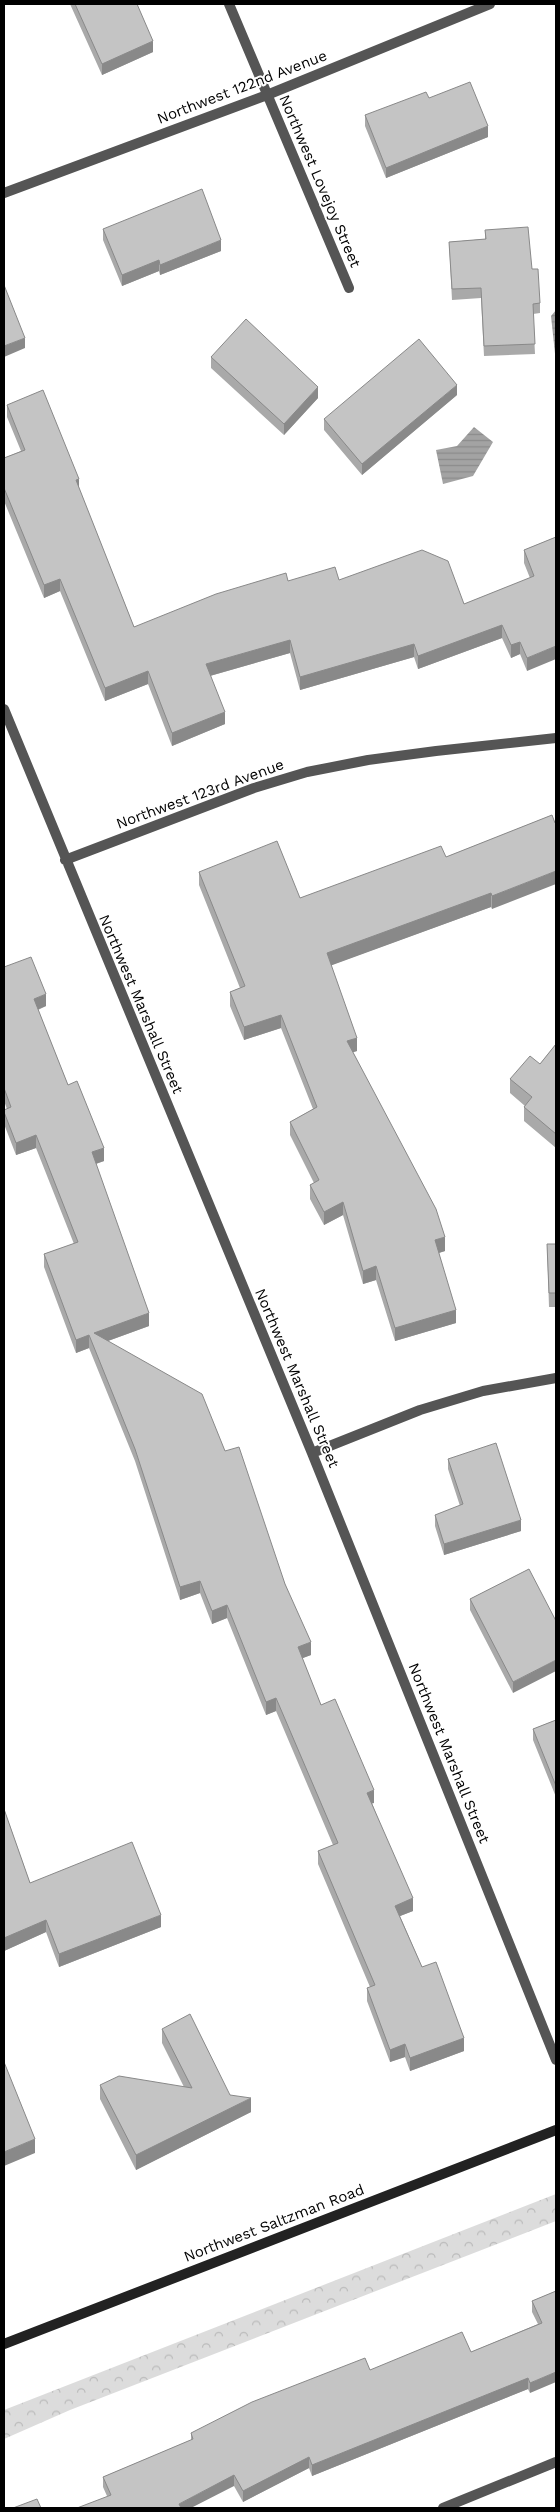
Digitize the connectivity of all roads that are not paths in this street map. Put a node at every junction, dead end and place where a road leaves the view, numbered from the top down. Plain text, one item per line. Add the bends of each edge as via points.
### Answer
1 (230, 4) edge
2 (490, 4) edge
3 (267, 95) junction
4 (4, 193) edge
5 (349, 288) dead end
6 (4, 709) edge
7 (556, 738) edge
8 (65, 860) junction
9 (556, 1378) edge
10 (312, 1453) junction
11 (556, 2060) edge
12 (556, 2130) edge
13 (4, 2344) edge
14 (556, 2462) edge
15 (443, 2508) edge

1 - 3 street, Northwest Lovejoy Street
2 - 3 street, Northwest 122nd Avenue
3 - 4 street, Northwest 122nd Avenue
3 - 5 street, Northwest Lovejoy Street
6 - 8 street, Northwest Marshall Street
7 - 8 street, Northwest 123rd Avenue via 436,750 307,772 254,788
8 - 10 street, Northwest Marshall Street
9 - 10 street via 483,1391 420,1410
10 - 11 street, Northwest Marshall Street
12 - 13 main road, Northwest Saltzman Road
14 - 15 street

